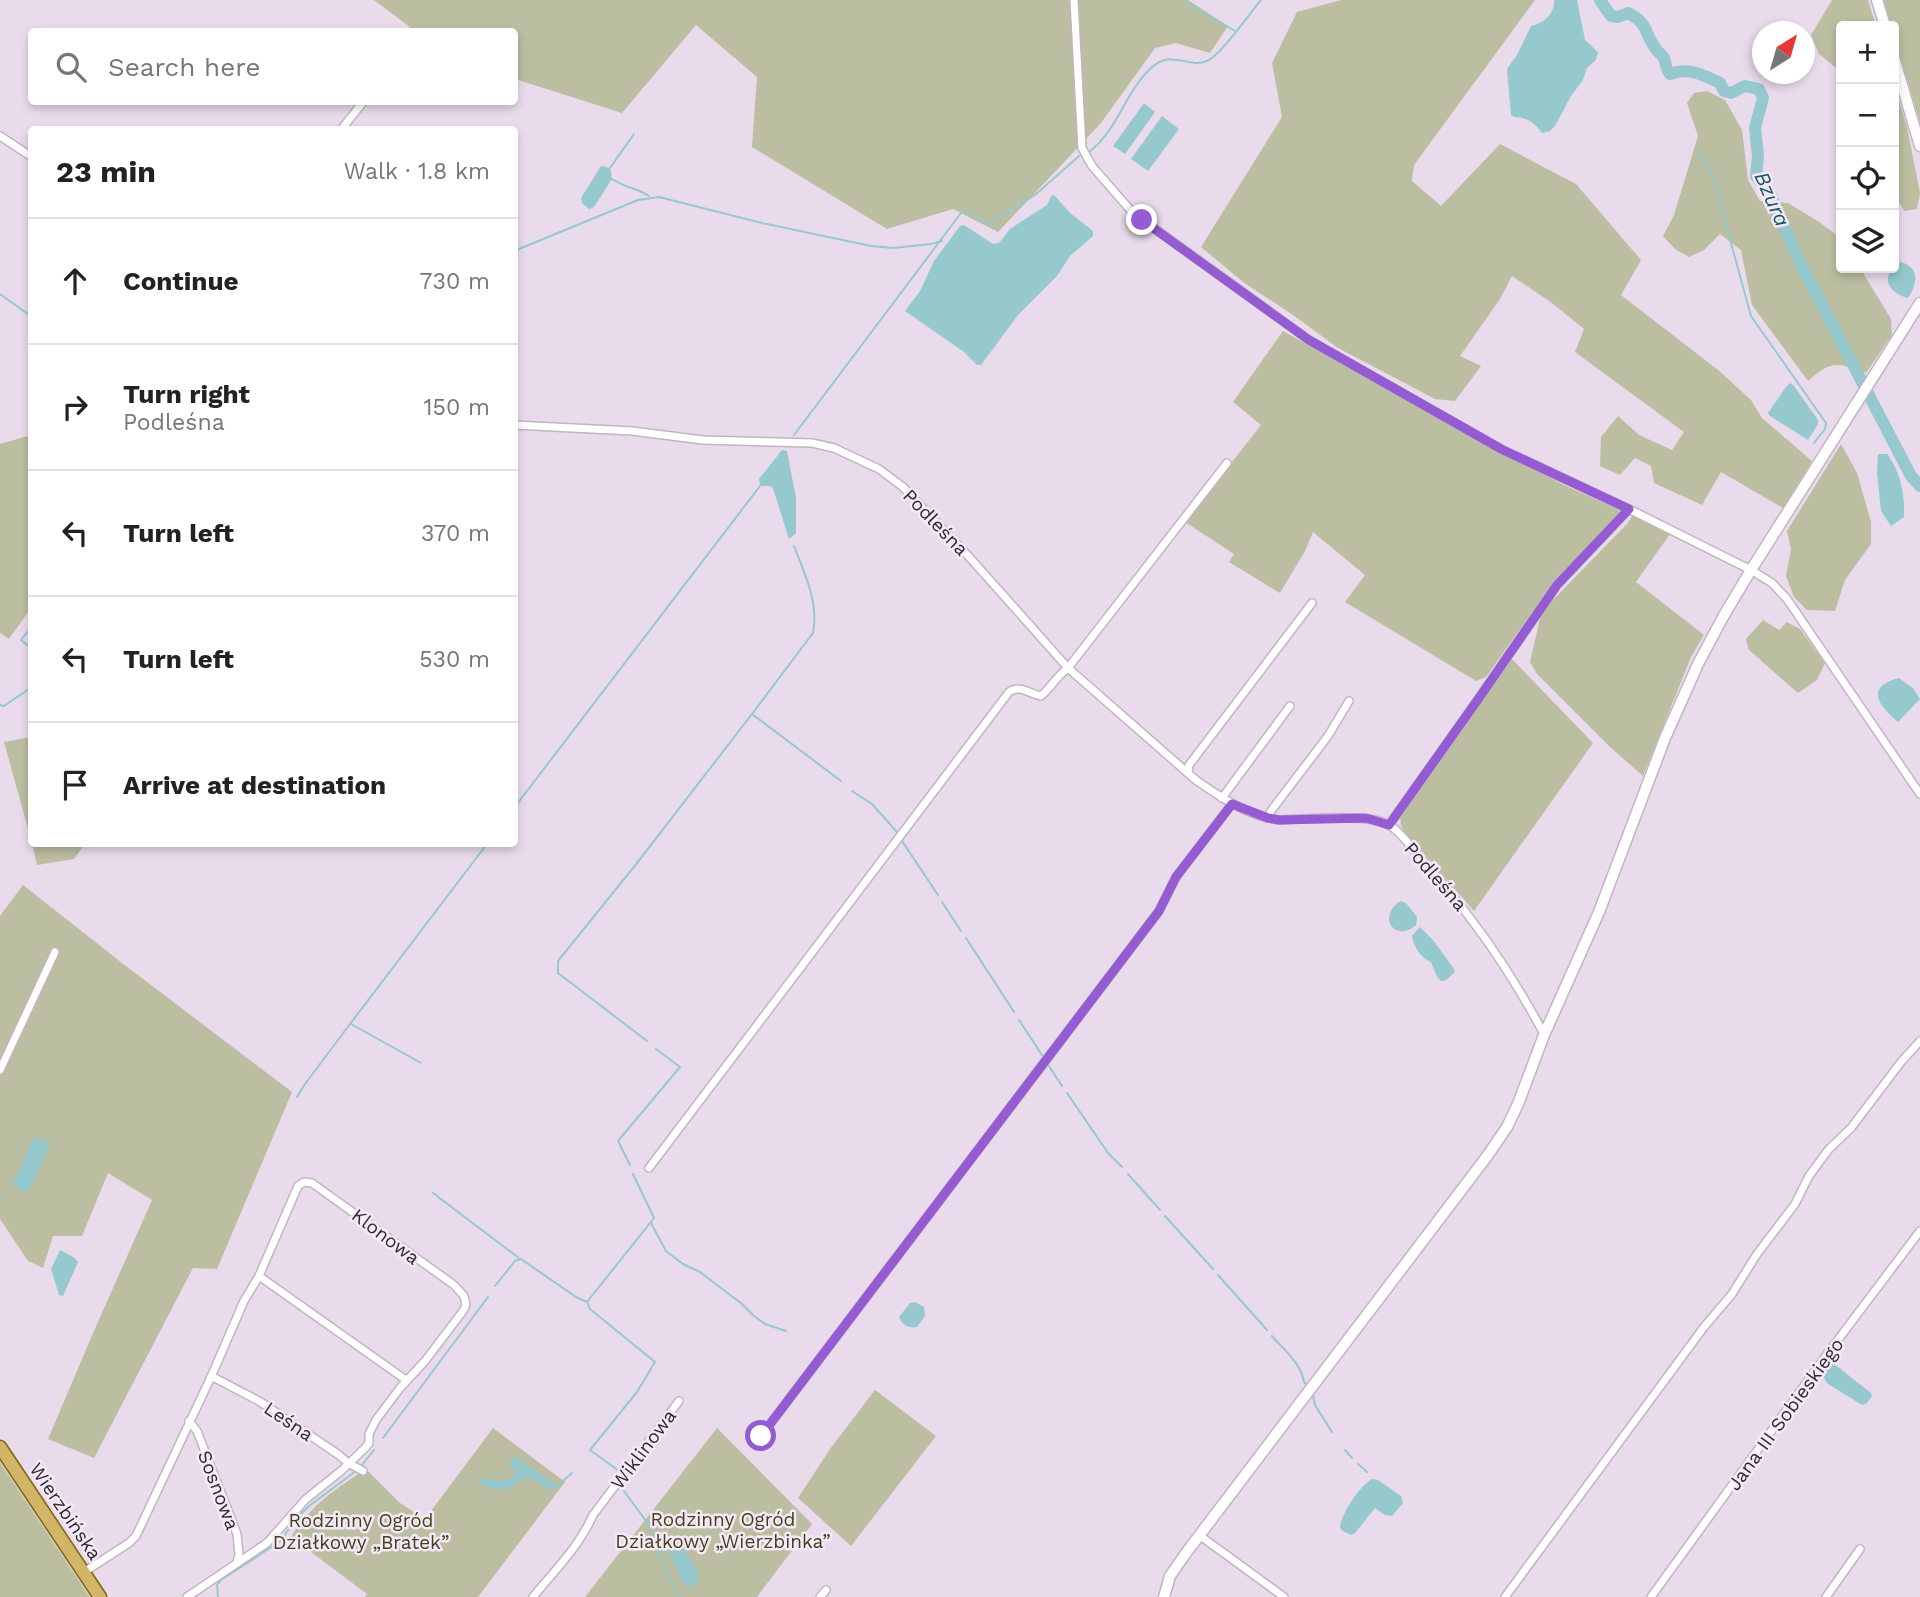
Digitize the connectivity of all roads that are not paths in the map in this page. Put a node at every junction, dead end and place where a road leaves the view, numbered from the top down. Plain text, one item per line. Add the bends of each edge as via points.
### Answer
1 (1074, 0) edge
2 (1877, 0) edge
3 (1883, 21) edge
4 (1899, 75) edge
5 (361, 105) edge
6 (344, 126) edge
7 (0, 136) edge
8 (1920, 146) edge
9 (28, 154) edge
10 (1920, 303) edge
11 (518, 425) edge
12 (1227, 463) dead end
13 (1629, 509) junction
14 (1751, 570) junction
15 (1312, 603) dead end
16 (1068, 668) junction
17 (1349, 701) dead end
18 (1290, 706) dead end
19 (1188, 772) junction
20 (1920, 794) edge
21 (1222, 798) junction
22 (1232, 804) junction
23 (1268, 818) junction
24 (1389, 825) junction
25 (55, 952) dead end
26 (1544, 1035) junction
27 (1920, 1041) edge
28 (0, 1070) edge
29 (649, 1168) dead end
30 (1920, 1231) edge
31 (259, 1276) junction
32 (211, 1377) junction
33 (406, 1380) junction
34 (679, 1402) dead end
35 (189, 1421) junction
36 (761, 1436) dead end
37 (0, 1447) edge
38 (348, 1464) junction
39 (363, 1471) dead end
40 (1199, 1535) junction
41 (1860, 1549) dead end
42 (237, 1562) junction
43 (84, 1572) junction
44 (826, 1590) dead end
45 (100, 1597) edge
46 (187, 1597) edge
47 (533, 1597) edge
48 (820, 1597) edge
49 (1164, 1597) edge
50 (1284, 1597) edge
51 (1505, 1597) edge
52 (1651, 1597) edge
53 (1826, 1597) edge

1 - 13 street via 1082,148 1132,212 1309,340 1503,450
2 - 3 street
4 - 8 street
5 - 6 street
7 - 9 street
10 - 14 street
11 - 16 street, Podleśna via 704,440 812,443 854,456 903,487
12 - 16 street
13 - 14 street
13 - 24 street via 1557,585
14 - 20 street via 1787,599
14 - 26 street via 1676,712 1599,912
15 - 19 street
16 - 19 street, Podleśna
16 - 29 street via 1041,696 1015,688 1009,692
17 - 23 street
18 - 21 street
19 - 21 street, Podleśna
21 - 22 street, Podleśna
22 - 23 street, Podleśna
22 - 36 street via 1176,877 1159,911
23 - 24 street, Podleśna via 1366,818
24 - 26 street, Podleśna via 1475,922 1510,972
25 - 28 street
26 - 40 street via 1500,1138
27 - 51 street via 1829,1149 1732,1294
30 - 52 street, Jana III Sobieskiego
31 - 32 street, Klonowa
31 - 33 street
31 - 33 street, Klonowa via 298,1186 312,1183 464,1296 466,1305 458,1318
32 - 35 street, Klonowa
32 - 38 street, Leśna via 259,1401
33 - 38 street, Klonowa via 376,1420 369,1443
34 - 47 street, Wiklinowa
35 - 42 street, Sosnowa via 237,1534
35 - 43 street, Klonowa via 136,1536
37 - 43 main road, Wierzbińska
38 - 39 street, Leśna
38 - 42 street, Klonowa via 306,1499 267,1543
40 - 49 street via 1170,1576
40 - 50 street
41 - 53 street
42 - 46 street, Klonowa
43 - 45 main road, Wierzbińska
44 - 48 street

